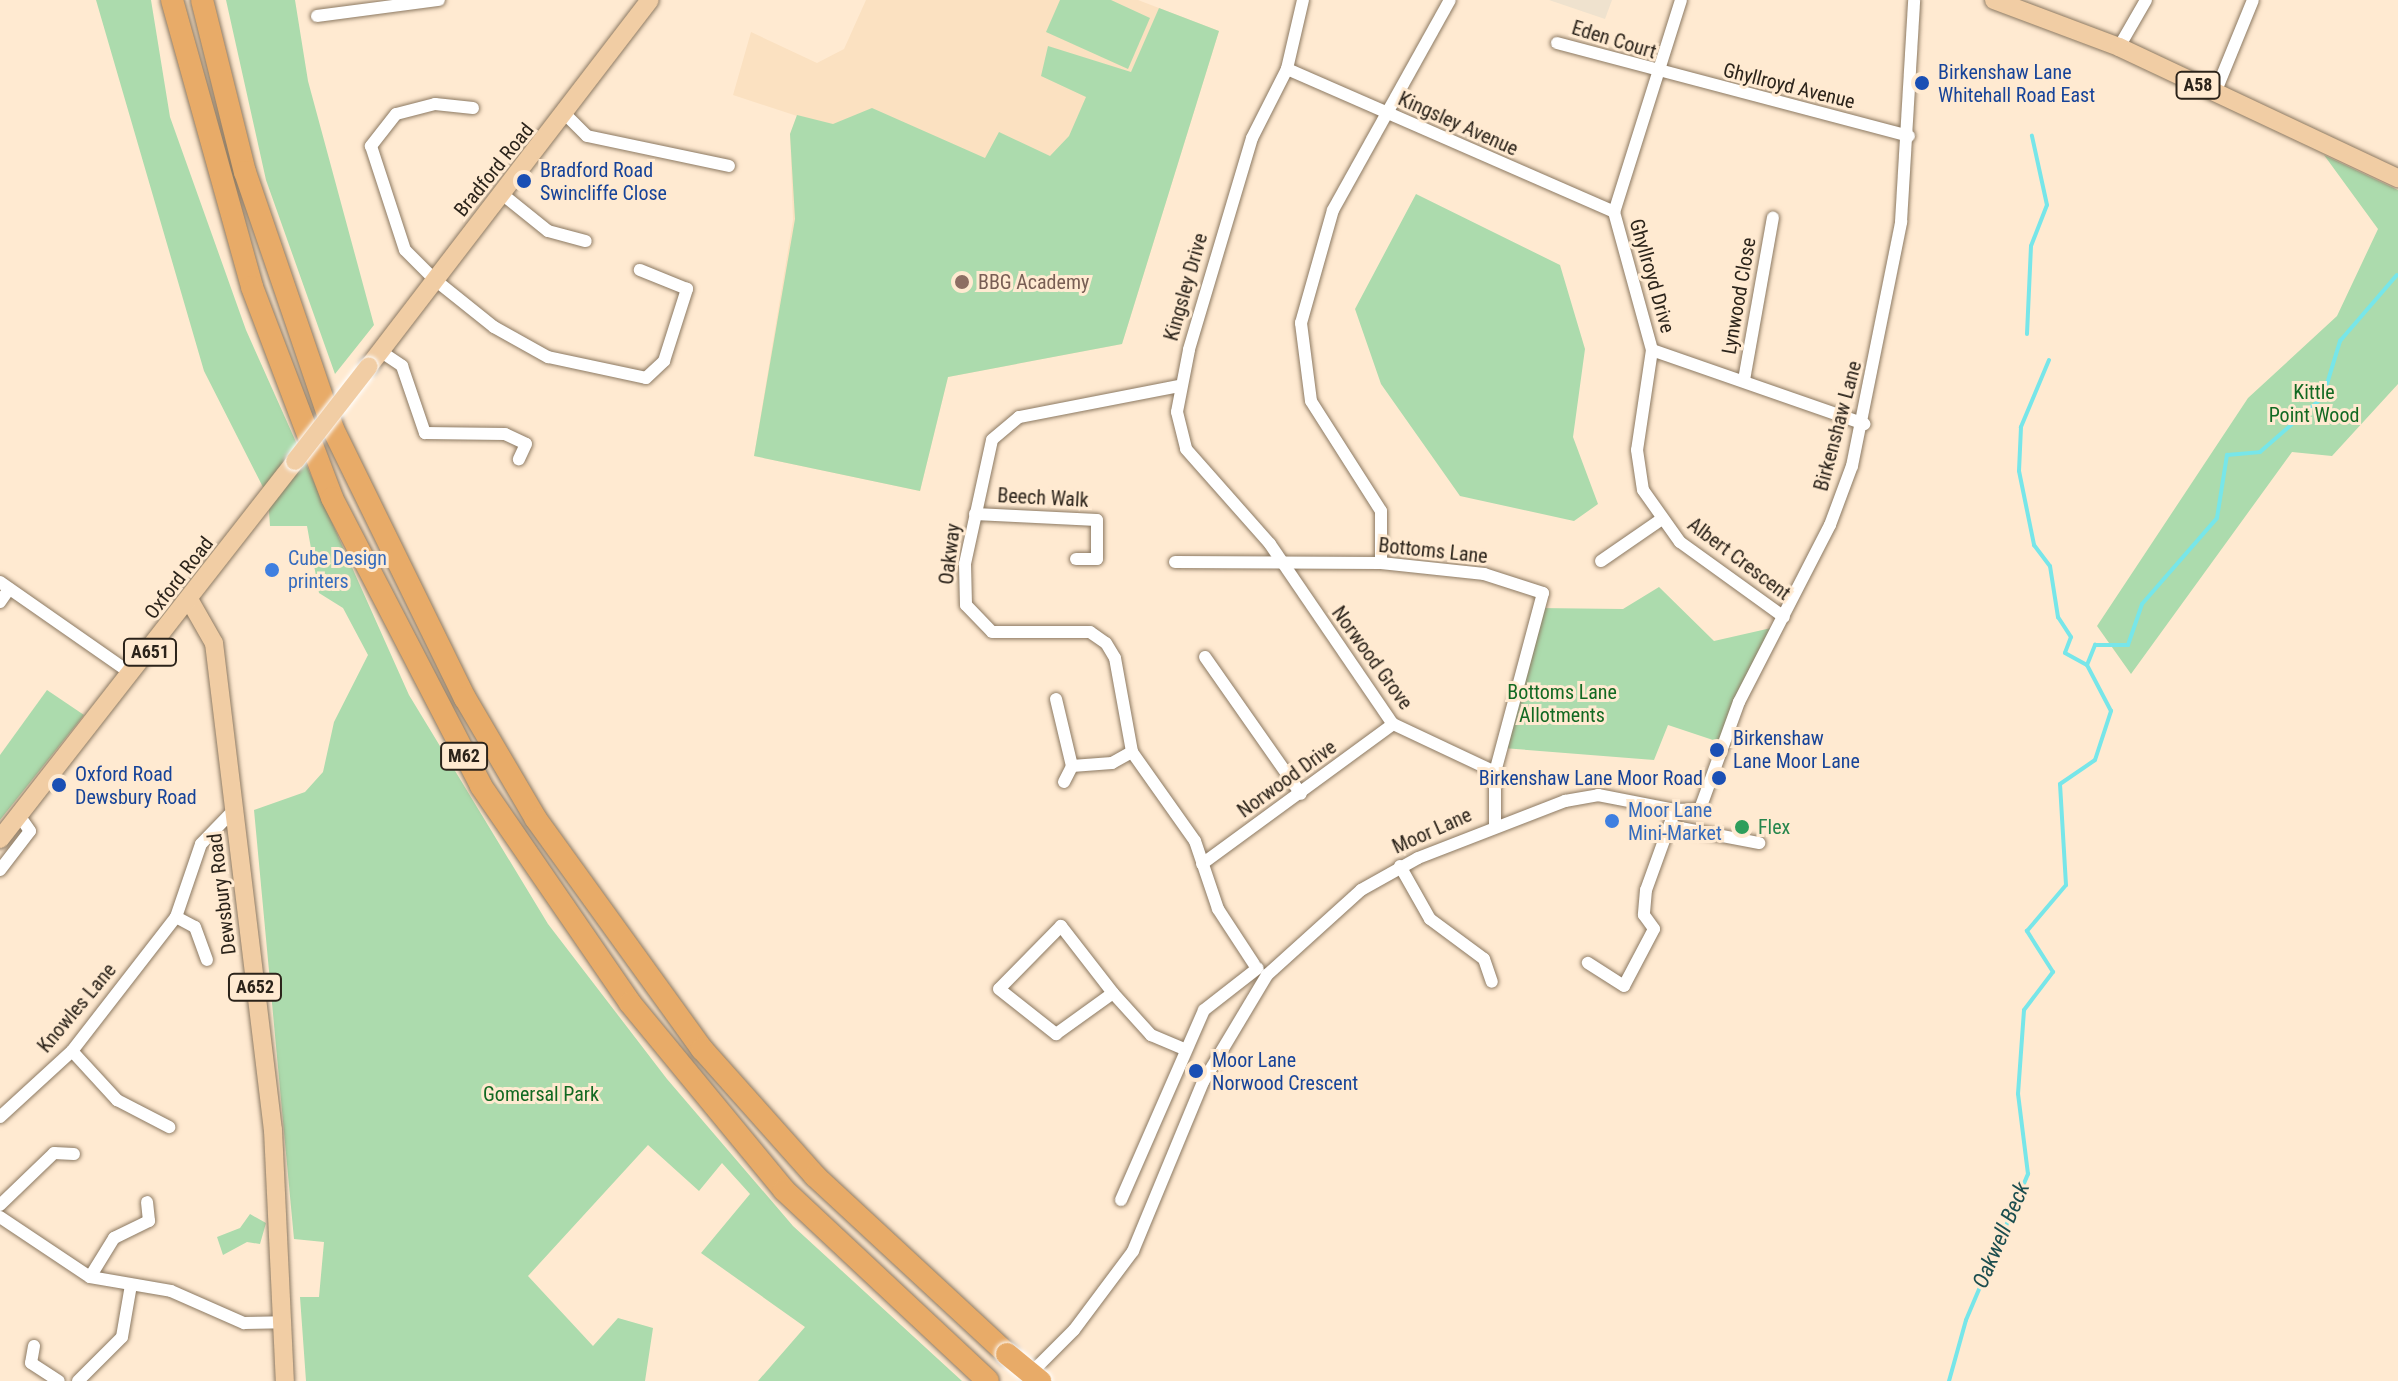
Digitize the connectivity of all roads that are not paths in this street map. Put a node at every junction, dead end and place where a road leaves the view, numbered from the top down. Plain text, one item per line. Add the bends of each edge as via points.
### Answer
1 (172, 0) edge
2 (202, 0) edge
3 (439, 0) edge
4 (650, 0) edge
5 (1303, 0) edge
6 (1450, 0) edge
7 (1681, 0) edge
8 (1914, 0) edge
9 (1994, 0) edge
10 (2146, 0) edge
11 (2253, 0) edge
12 (406, 2) edge
13 (317, 16) dead end
14 (1557, 43) dead end
15 (2119, 47) junction
16 (1287, 69) junction
17 (1660, 75) junction
18 (2215, 93) junction
19 (473, 108) dead end
20 (1386, 114) junction
21 (567, 116) junction
22 (1909, 136) junction
23 (729, 166) dead end
24 (2398, 178) edge
25 (502, 194) junction
26 (1614, 212) junction
27 (1773, 218) dead end
28 (586, 241) dead end
29 (640, 270) dead end
30 (434, 279) junction
31 (1652, 350) junction
32 (374, 359) junction
33 (1744, 380) junction
34 (1179, 386) junction
35 (1864, 424) junction
36 (519, 459) dead end
37 (975, 514) junction
38 (1112, 519) dead end
39 (1097, 520) junction
40 (1659, 521) junction
41 (1076, 559) dead end
42 (1601, 561) dead end
43 (1175, 562) dead end
44 (1381, 563) junction
45 (1280, 564) junction
46 (5, 586) edge
47 (190, 601) junction
48 (0, 602) edge
49 (1784, 617) junction
50 (1205, 657) dead end
51 (132, 674) junction
52 (1056, 699) dead end
53 (1393, 724) junction
54 (1132, 752) junction
55 (1072, 766) junction
56 (1495, 772) junction
57 (1064, 782) dead end
58 (1301, 794) junction
59 (234, 810) junction
60 (1675, 810) junction
61 (19, 815) junction
62 (1495, 825) junction
63 (1670, 826) junction
64 (0, 839) edge
65 (1759, 843) dead end
66 (1202, 864) junction
67 (1400, 866) junction
68 (0, 870) edge
69 (176, 917) junction
70 (207, 960) dead end
71 (1588, 963) dead end
72 (1254, 964) junction
73 (1267, 975) junction
74 (1492, 982) dead end
75 (1113, 993) junction
76 (1184, 1049) junction
77 (72, 1051) junction
78 (0, 1117) edge
79 (169, 1127) dead end
80 (74, 1154) dead end
81 (1121, 1200) dead end
82 (147, 1202) dead end
83 (0, 1205) edge
84 (0, 1217) edge
85 (90, 1277) junction
86 (131, 1285) junction
87 (283, 1322) junction
88 (34, 1346) dead end
89 (985, 1379) edge
90 (59, 1381) edge
91 (78, 1381) edge
92 (285, 1381) edge
93 (1023, 1381) edge
94 (1040, 1381) edge

1 - 89 highway, M62 via 252,287 332,498 481,786 630,1003 784,1190
2 - 94 highway, M62, bridge via 245,172 333,429 465,698 536,819 702,1049 815,1176
3 - 12 street
4 - 21 main road, Bradford Road / A651
5 - 16 street, Kingsley Drive
6 - 20 street
7 - 17 street, Ghyllroyd Drive
8 - 22 street, Birkenshaw Lane
9 - 15 main road, A58
10 - 15 street
11 - 18 street
12 - 13 street
14 - 17 street, Eden Court
15 - 18 main road, A58
16 - 20 street, Kingsley Avenue
16 - 34 street, Kingsley Drive via 1252,138
17 - 22 street, Ghyllroyd Avenue
17 - 26 street, Ghyllroyd Drive
18 - 24 main road, A58
19 - 30 street via 435,104 396,114 371,146 405,250
20 - 26 street, Kingsley Avenue
20 - 44 street via 1333,210 1301,323 1311,401 1381,511
21 - 23 street via 587,136
21 - 25 main road, Bradford Road / A651
22 - 35 street, Birkenshaw Lane via 1889,306
25 - 28 street via 548,231
25 - 30 main road, Bradford Road / A651
26 - 31 street, Ghyllroyd Drive
27 - 33 street, Lynwood Close
29 - 30 street via 694,289 664,361 646,378 548,357 494,327
30 - 32 main road, Bradford Road / A651
31 - 33 street, Ghyllroyd Drive
31 - 40 street, Albert Crescent via 1637,450 1643,490
32 - 36 street via 402,366 425,433 505,434 526,444
32 - 47 main road, Oxford Road / A651, bridge
33 - 35 street, Ghyllroyd Drive
34 - 37 street, Oakway via 1019,417 992,440
34 - 45 street, Kingsley Drive via 1186,449
35 - 49 street, Birkenshaw Lane via 1830,525
37 - 39 street, Beech Walk
37 - 54 street, Oakway via 966,605 992,632 1090,632 1106,643 1115,658
38 - 39 street
39 - 41 street, Beech Walk via 1097,559
40 - 42 street
40 - 49 street, Albert Crescent
43 - 45 street, Bottoms Lane
44 - 45 street, Bottoms Lane
44 - 56 street, Bottoms Lane via 1484,574 1543,593
45 - 53 street, Norwood Grove
46 - 48 street
46 - 51 street
47 - 51 main road, Oxford Road / A651
47 - 59 main road, Dewsbury Road / A652 via 214,643
49 - 60 street, Birkenshaw Lane via 1739,702 1700,809
50 - 58 street
51 - 61 main road, Oxford Road / A651
52 - 55 street
53 - 56 street, Norwood Grove
53 - 58 street, Norwood Drive
54 - 55 street via 1112,763
54 - 66 street via 1166,795
55 - 57 street
56 - 62 street, Bottoms Lane
58 - 66 street, Norwood Drive
59 - 69 street, Knowles Lane via 201,844
59 - 87 main road, Dewsbury Road / A652 via 272,1126
60 - 62 street, Moor Lane via 1598,795
60 - 63 street
61 - 64 main road, Oxford Road / A651
61 - 68 street via 30,831
62 - 67 street, Moor Lane
63 - 65 street
63 - 71 street via 1646,890 1644,915 1654,929 1624,986
66 - 72 street via 1218,909
67 - 73 street, Moor Lane via 1338,907
67 - 74 street via 1430,919 1484,959
69 - 70 street via 195,927
69 - 77 street, Knowles Lane
72 - 73 street
72 - 76 street via 1204,1010
73 - 93 street, Moor Lane via 1203,1082 1133,1251 1074,1330
75 - 75 street via 1056,1034 999,989 1061,926
75 - 76 street via 1151,1035
76 - 81 street
77 - 78 street, Knowles Lane
77 - 79 street via 117,1100
80 - 83 street via 54,1153
82 - 85 street via 149,1221 114,1238
84 - 85 street
85 - 86 street
86 - 87 street via 171,1291 244,1323
86 - 91 street via 122,1337
87 - 92 main road, Dewsbury Road / A652
88 - 90 street via 31,1363

